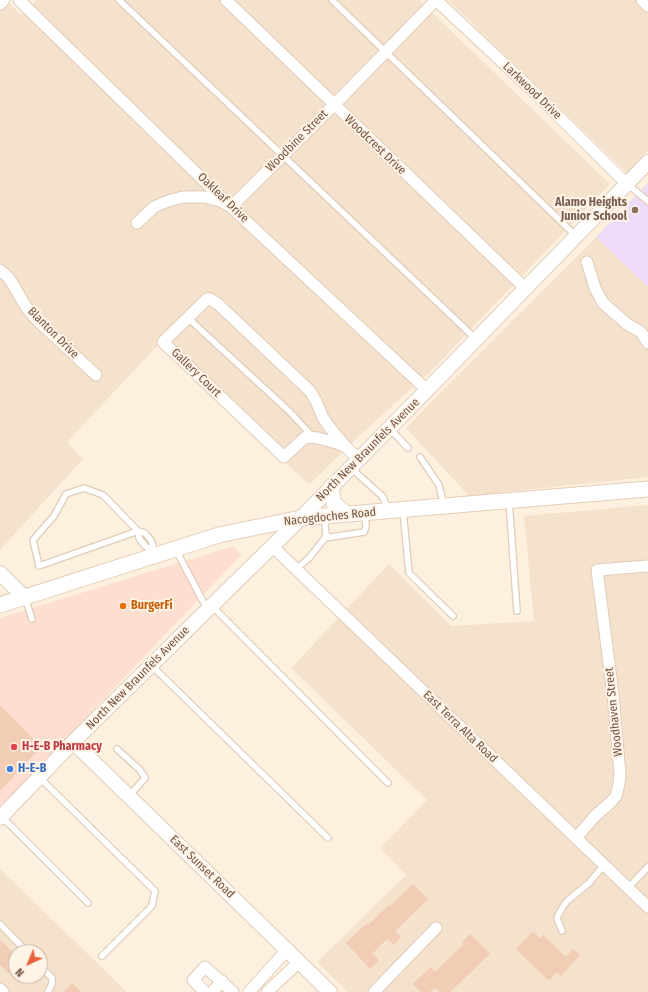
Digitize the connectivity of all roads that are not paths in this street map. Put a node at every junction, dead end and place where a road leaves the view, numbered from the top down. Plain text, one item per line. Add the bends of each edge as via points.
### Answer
1 (4, 0) edge
2 (119, 0) edge
3 (226, 0) edge
4 (332, 0) edge
5 (436, 0) edge
6 (642, 0) edge
7 (22, 1) edge
8 (0, 4) edge
9 (648, 6) edge
10 (385, 52) junction
11 (334, 105) junction
12 (283, 156) junction
13 (648, 162) edge
14 (627, 184) junction
15 (648, 201) edge
16 (231, 207) junction
17 (137, 223) dead end
18 (576, 236) junction
19 (587, 262) dead end
20 (0, 270) edge
21 (525, 288) junction
22 (188, 318) junction
23 (476, 340) junction
24 (648, 343) edge
25 (96, 374) dead end
26 (427, 390) junction
27 (389, 428) junction
28 (314, 438) junction
29 (346, 447) junction
30 (408, 448) dead end
31 (420, 457) dead end
32 (354, 463) junction
33 (331, 487) junction
34 (648, 489) edge
35 (509, 501) junction
36 (444, 506) junction
37 (395, 510) junction
38 (365, 513) junction
39 (347, 514) junction
40 (324, 516) junction
41 (300, 518) junction
42 (138, 531) junction
43 (325, 538) junction
44 (272, 546) junction
45 (176, 549) junction
46 (151, 554) junction
47 (648, 566) edge
48 (296, 569) junction
49 (0, 574) edge
50 (25, 598) junction
51 (0, 605) edge
52 (209, 608) junction
53 (517, 611) dead end
54 (453, 616) dead end
55 (32, 619) dead end
56 (151, 665) junction
57 (73, 742) junction
58 (117, 749) dead end
59 (39, 777) junction
60 (388, 783) dead end
61 (129, 796) junction
62 (1, 817) edge
63 (328, 838) dead end
64 (576, 838) junction
65 (604, 866) junction
66 (648, 867) edge
67 (628, 888) junction
68 (88, 903) dead end
69 (648, 907) edge
70 (0, 924) edge
71 (436, 928) dead end
72 (562, 930) dead end
73 (19, 944) edge
74 (287, 950) junction
75 (102, 956) dead end
76 (299, 962) junction
77 (48, 974) edge
78 (261, 979) junction
79 (222, 981) junction
80 (0, 989) edge
81 (269, 990) edge
82 (3, 992) edge
83 (48, 992) edge
84 (205, 992) edge
85 (212, 992) edge
86 (233, 992) edge
87 (250, 992) edge
88 (330, 992) edge
89 (374, 992) edge

1 - 8 street
2 - 12 lane
3 - 11 street, Woodcrest Drive
4 - 10 lane
5 - 10 street, Woodbine Street
5 - 14 street, Larkwood Drive
6 - 9 street
7 - 16 street, Oakleaf Drive
10 - 11 street, Woodbine Street
10 - 18 lane
11 - 12 street, Woodbine Street
11 - 21 street, Woodcrest Drive
12 - 16 street, Woodbine Street
12 - 23 lane
13 - 14 street, North New Braunfels Avenue
14 - 15 lane
14 - 18 street, North New Braunfels Avenue
16 - 17 street via 206,197 183,197 154,208
16 - 26 street, Oakleaf Drive
18 - 21 street, North New Braunfels Avenue
19 - 24 street via 603,303 627,324 641,332
20 - 25 street, Blanton Drive via 9,278 36,319
21 - 23 street, North New Braunfels Avenue
22 - 28 lane via 290,412
22 - 28 street, Gallery Court via 163,342 284,457 306,437
22 - 29 street, Gallery Court via 207,299 218,304 310,391 323,418
23 - 26 street, North New Braunfels Avenue
26 - 27 street, North New Braunfels Avenue
27 - 30 lane
27 - 32 street, North New Braunfels Avenue
28 - 29 street, Gallery Court
29 - 32 street, Gallery Court
31 - 36 lane via 439,485
32 - 33 street, North New Braunfels Avenue
32 - 37 lane
33 - 39 main road via 334,504
33 - 41 street, North New Braunfels Avenue
34 - 35 main road, Nacogdoches Road
35 - 36 main road, Nacogdoches Road
35 - 53 lane
36 - 37 main road, Nacogdoches Road
37 - 38 main road, Nacogdoches Road
37 - 54 lane via 409,573
38 - 39 main road, Nacogdoches Road
38 - 43 lane via 364,532
39 - 40 main road, Nacogdoches Road
40 - 41 main road, Nacogdoches Road
40 - 43 lane
41 - 44 street, North New Braunfels Avenue
41 - 45 main road, Nacogdoches Road via 219,535
42 - 42 lane via 39,566 33,540 54,516 66,494 84,488 103,495
42 - 46 lane via 145,533 151,540
43 - 48 lane
44 - 48 street, East Terra Alta Road
44 - 52 street, North New Braunfels Avenue
45 - 46 main road, Nacogdoches Road
45 - 52 lane
46 - 50 main road, Nacogdoches Road
47 - 64 street, Woodhaven Street via 597,570 613,694 620,780 616,796
48 - 64 street, East Terra Alta Road
49 - 50 street
50 - 51 main road, Nacogdoches Road
50 - 55 lane
52 - 56 street, North New Braunfels Avenue
52 - 60 lane
56 - 57 street, North New Braunfels Avenue
56 - 63 lane
57 - 59 street, North New Braunfels Avenue
57 - 61 street, East Sunset Road
58 - 61 lane via 145,778
59 - 62 street, North New Braunfels Avenue
59 - 75 lane via 155,891 152,906
61 - 74 street, East Sunset Road
62 - 68 lane
64 - 65 street, East Terra Alta Road
65 - 67 street, East Terra Alta Road
65 - 72 lane via 561,910 556,918
66 - 67 lane
67 - 69 street, East Terra Alta Road
70 - 73 lane
71 - 89 street
74 - 76 street, East Sunset Road
74 - 78 street
76 - 81 street
76 - 88 street, East Sunset Road
77 - 83 lane via 52,978
78 - 81 street
78 - 87 street
79 - 84 street via 205,967 193,980
79 - 85 street
79 - 86 street
80 - 82 street

